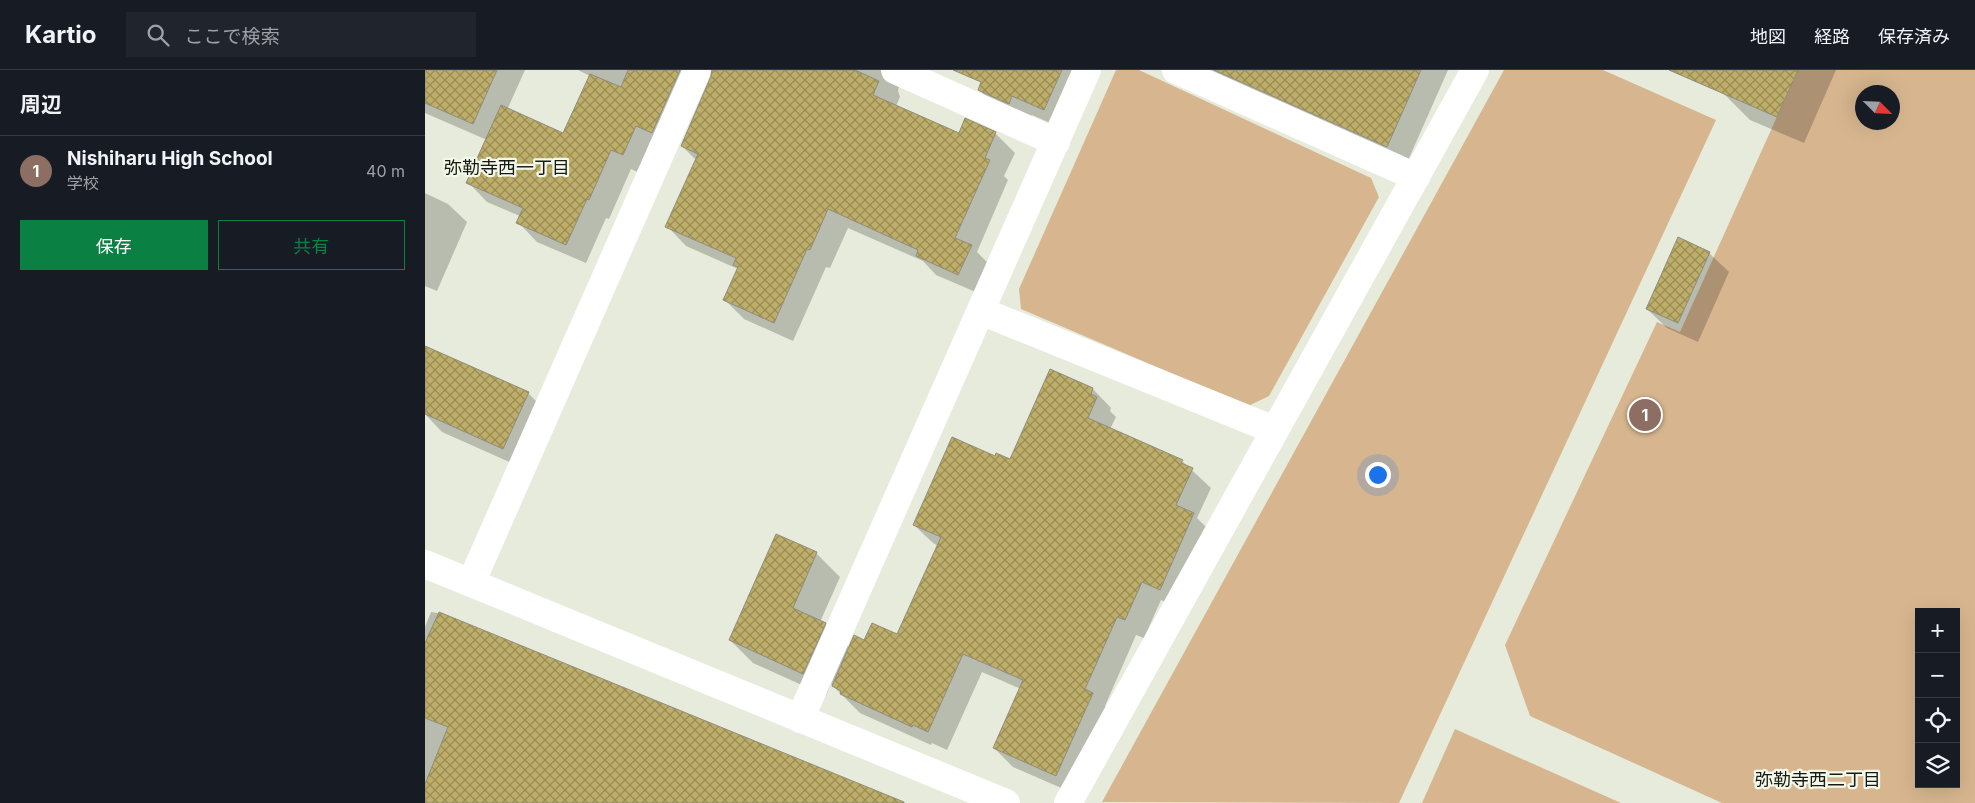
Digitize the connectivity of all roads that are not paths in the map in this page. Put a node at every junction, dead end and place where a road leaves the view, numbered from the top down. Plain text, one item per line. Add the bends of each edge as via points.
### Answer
1 (697, 70) edge
2 (895, 70) edge
3 (1087, 70) edge
4 (1176, 70) edge
5 (1475, 70) edge
6 (1056, 142) junction
7 (1416, 177) junction
8 (981, 311) junction
9 (1274, 430) junction
10 (425, 564) edge
11 (471, 583) junction
12 (801, 719) junction
13 (1006, 803) edge
14 (1068, 803) edge

1 - 11 street
2 - 6 street
3 - 6 street
4 - 7 street
5 - 7 street
6 - 8 street
7 - 9 street
8 - 9 street
8 - 12 street
9 - 14 street
10 - 11 street
11 - 12 street
12 - 13 street

